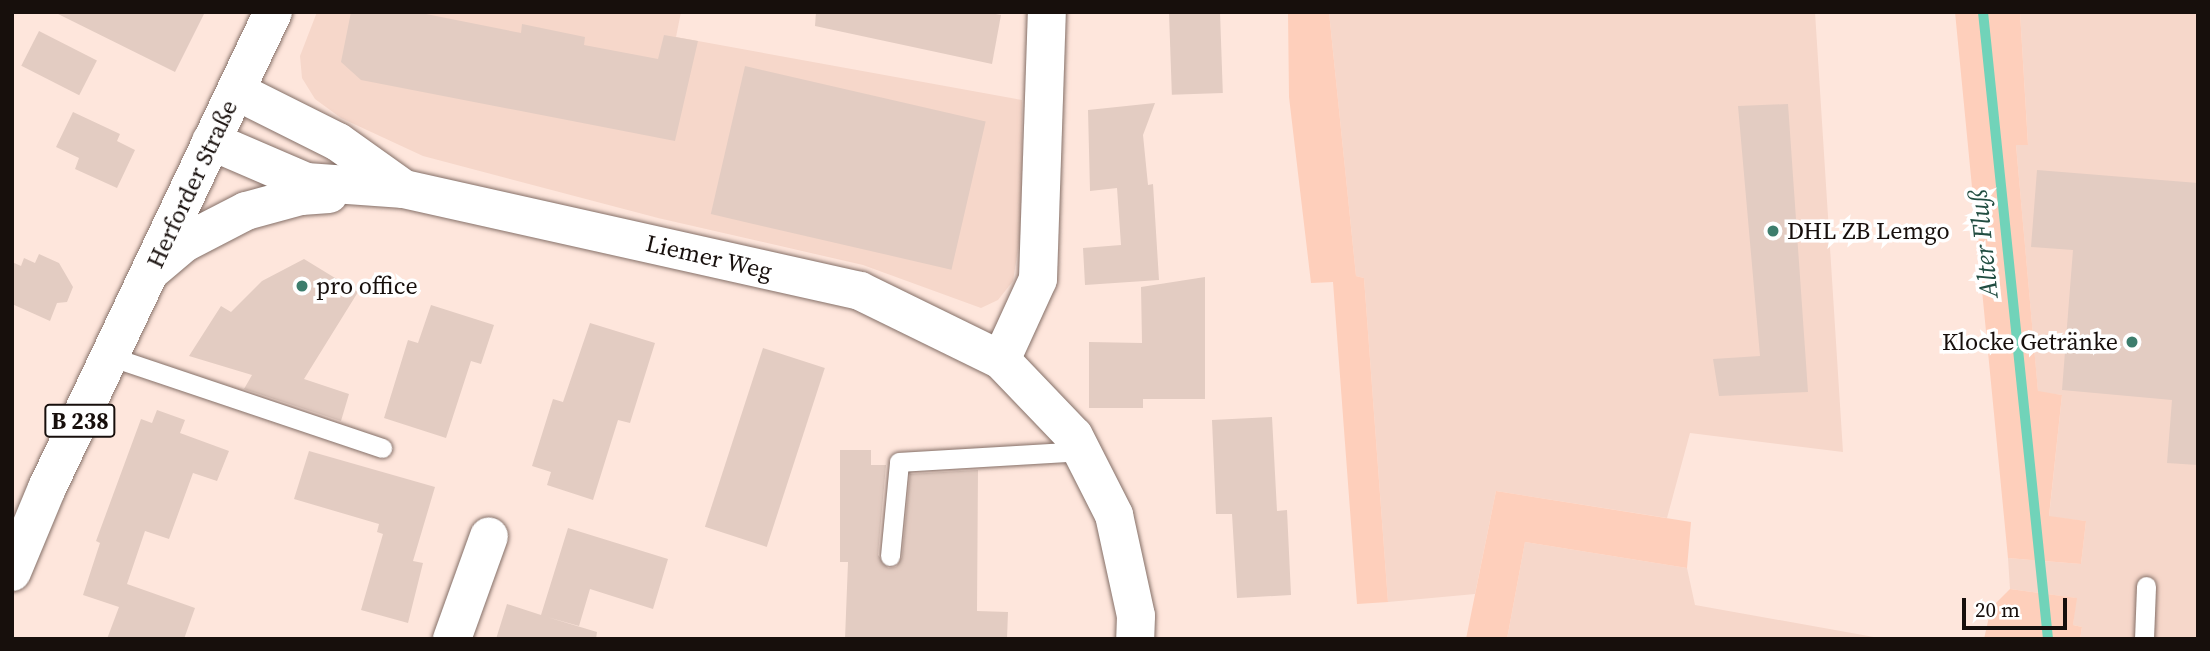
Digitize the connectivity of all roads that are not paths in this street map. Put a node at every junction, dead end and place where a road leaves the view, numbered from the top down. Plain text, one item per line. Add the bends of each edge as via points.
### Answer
1 (273, 12) edge
2 (1047, 12) edge
3 (236, 91) junction
4 (211, 141) junction
5 (404, 188) junction
6 (151, 271) junction
7 (112, 357) junction
8 (1001, 360) junction
9 (382, 448) dead end
10 (1083, 451) junction
11 (489, 536) dead end
12 (890, 556) dead end
13 (12, 572) edge
14 (2146, 586) dead end
15 (452, 639) edge
16 (1135, 639) edge
17 (2144, 639) edge

1 - 3 street, Herforder Straße / B 238
2 - 8 street via 1038,279
3 - 4 street, Herforder Straße / B 238
3 - 5 street, Liemer Weg via 338,142
4 - 5 street, Liemer Weg via 306,182
4 - 6 street, Herforder Straße / B 238
5 - 6 street, Liemer Weg via 271,202 184,243
5 - 8 street, Liemer Weg via 860,291
6 - 7 street, Herforder Straße / B 238
7 - 9 lane
7 - 13 street, Herforder Straße / B 238 via 47,488
8 - 10 street, Liemer Weg
10 - 12 lane via 899,462
10 - 16 street, Liemer Weg via 1114,515 1136,616
11 - 15 street
14 - 17 lane

